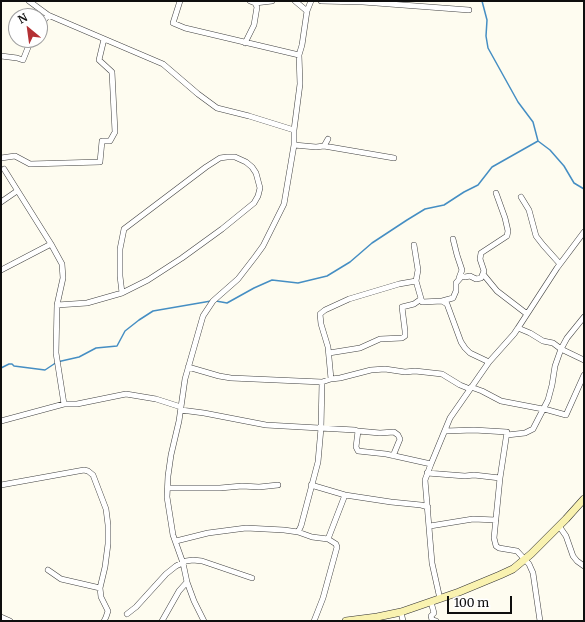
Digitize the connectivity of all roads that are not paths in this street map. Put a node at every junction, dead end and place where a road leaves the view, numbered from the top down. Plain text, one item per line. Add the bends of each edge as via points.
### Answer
1 (29, 1) edge
2 (180, 1) edge
3 (272, 1) edge
4 (295, 1) edge
5 (311, 1) edge
6 (321, 1) edge
7 (253, 2) edge
8 (38, 8) edge
9 (469, 10) dead end
10 (307, 11) junction
11 (48, 15) edge
12 (104, 38) junction
13 (246, 44) junction
14 (28, 48) edge
15 (299, 55) junction
16 (1, 56) edge
17 (294, 130) junction
18 (328, 139) dead end
19 (294, 145) junction
20 (324, 146) junction
21 (1, 158) edge
22 (394, 158) dead end
23 (4, 169) dead end
24 (17, 191) junction
25 (496, 193) dead end
26 (521, 197) dead end
27 (1, 202) edge
28 (584, 232) edge
29 (453, 239) dead end
30 (51, 244) junction
31 (414, 245) dead end
32 (560, 264) junction
33 (1, 270) edge
34 (483, 274) junction
35 (459, 279) junction
36 (416, 281) junction
37 (122, 293) junction
38 (421, 299) junction
39 (442, 301) junction
40 (57, 305) junction
41 (527, 314) junction
42 (584, 316) edge
43 (518, 328) junction
44 (561, 349) junction
45 (329, 353) junction
46 (584, 360) edge
47 (489, 362) junction
48 (188, 367) junction
49 (584, 375) edge
50 (331, 379) junction
51 (322, 382) junction
52 (470, 388) junction
53 (64, 404) junction
54 (181, 408) junction
55 (544, 409) junction
56 (1, 421) edge
57 (321, 428) junction
58 (358, 431) junction
59 (445, 431) junction
60 (507, 435) junction
61 (393, 456) junction
62 (430, 464) junction
63 (427, 473) junction
64 (500, 478) junction
65 (1, 484) edge
66 (278, 485) dead end
67 (312, 485) junction
68 (168, 488) junction
69 (345, 495) junction
70 (583, 502) edge
71 (428, 507) junction
72 (496, 520) junction
73 (430, 526) junction
74 (560, 526) junction
75 (298, 532) junction
76 (328, 539) junction
77 (176, 542) junction
78 (525, 559) junction
79 (183, 563) junction
80 (584, 566) edge
81 (48, 570) dead end
82 (252, 578) dead end
83 (187, 582) junction
84 (100, 588) junction
85 (440, 599) junction
86 (430, 602) junction
87 (401, 612) junction
88 (127, 614) dead end
89 (1, 617) edge
90 (10, 621) edge
91 (104, 621) edge
92 (162, 621) edge
93 (204, 621) edge
94 (314, 621) edge
95 (347, 621) edge
96 (403, 621) edge
97 (436, 621) edge
98 (540, 621) edge

1 - 8 street
2 - 13 street via 173,23
3 - 7 street
4 - 10 street
5 - 10 street
6 - 9 street
7 - 13 street via 257,7 254,25
10 - 15 street
11 - 12 street
12 - 17 street via 163,64 217,108
12 - 21 street via 99,60 112,72 115,132 110,141 102,141 100,162 30,164 15,156
13 - 15 street
14 - 16 street via 23,60
15 - 17 street via 300,84
17 - 19 street
18 - 20 street
19 - 20 street
19 - 48 street via 284,204 255,257 238,279 208,308
20 - 22 street
23 - 24 street
24 - 27 street
24 - 30 street
25 - 34 street via 508,234 481,254
26 - 32 street via 529,210 536,236
28 - 32 street
29 - 35 street via 462,270
30 - 33 street
30 - 40 street via 64,271
31 - 36 street via 418,270
32 - 41 street
34 - 35 street via 481,278 462,276
34 - 41 street via 497,291
35 - 39 street via 453,298
36 - 38 street
36 - 45 street via 350,299 320,314
37 - 37 street via 120,249 124,229 220,158 235,157 252,167 260,188 254,203 182,258
37 - 40 street via 88,303
38 - 39 street via 422,302
38 - 45 street via 402,307 405,336 402,338 380,339 360,348
39 - 47 street via 447,304 465,348
40 - 53 street via 56,353
41 - 43 street
42 - 44 street
43 - 44 street
43 - 47 street
44 - 46 street
44 - 55 street
45 - 50 street
47 - 52 street
48 - 51 street via 231,378
48 - 54 street
49 - 55 street via 566,415
50 - 51 street
50 - 52 street via 371,370 415,370 442,374
51 - 57 street
52 - 55 street via 501,401
52 - 59 street via 450,418
53 - 54 street via 77,404 126,394 156,399
53 - 56 street
54 - 57 street via 266,425
54 - 68 street via 171,455
55 - 60 street via 533,429 525,433
57 - 58 street
57 - 67 street via 318,462
58 - 61 street via 358,451
58 - 61 street via 398,434 400,439
59 - 60 street via 504,431
59 - 62 street
60 - 64 street
61 - 62 street
62 - 63 street
63 - 64 street
63 - 71 street via 425,487
64 - 72 street
65 - 84 street via 84,470 93,475 106,509 108,525 108,544
66 - 68 street
67 - 69 street
67 - 75 street
68 - 77 street via 169,515
69 - 71 street
69 - 76 street
70 - 74 street
71 - 73 street
72 - 73 street via 473,519
72 - 78 street via 496,546 517,551
73 - 85 street via 432,563
74 - 78 street
74 - 80 street via 573,556
75 - 76 street
75 - 77 street via 246,528 208,533
76 - 94 street via 337,547
77 - 79 street
78 - 85 street via 513,569
78 - 98 street via 533,573
79 - 82 street via 202,561
79 - 83 street
79 - 88 street via 166,574
81 - 84 street via 61,579
83 - 92 street
83 - 93 street
84 - 91 street via 101,597 108,611
85 - 86 street
86 - 87 street
86 - 97 street via 434,613 431,616 432,620
87 - 95 street
87 - 96 street
89 - 90 street

